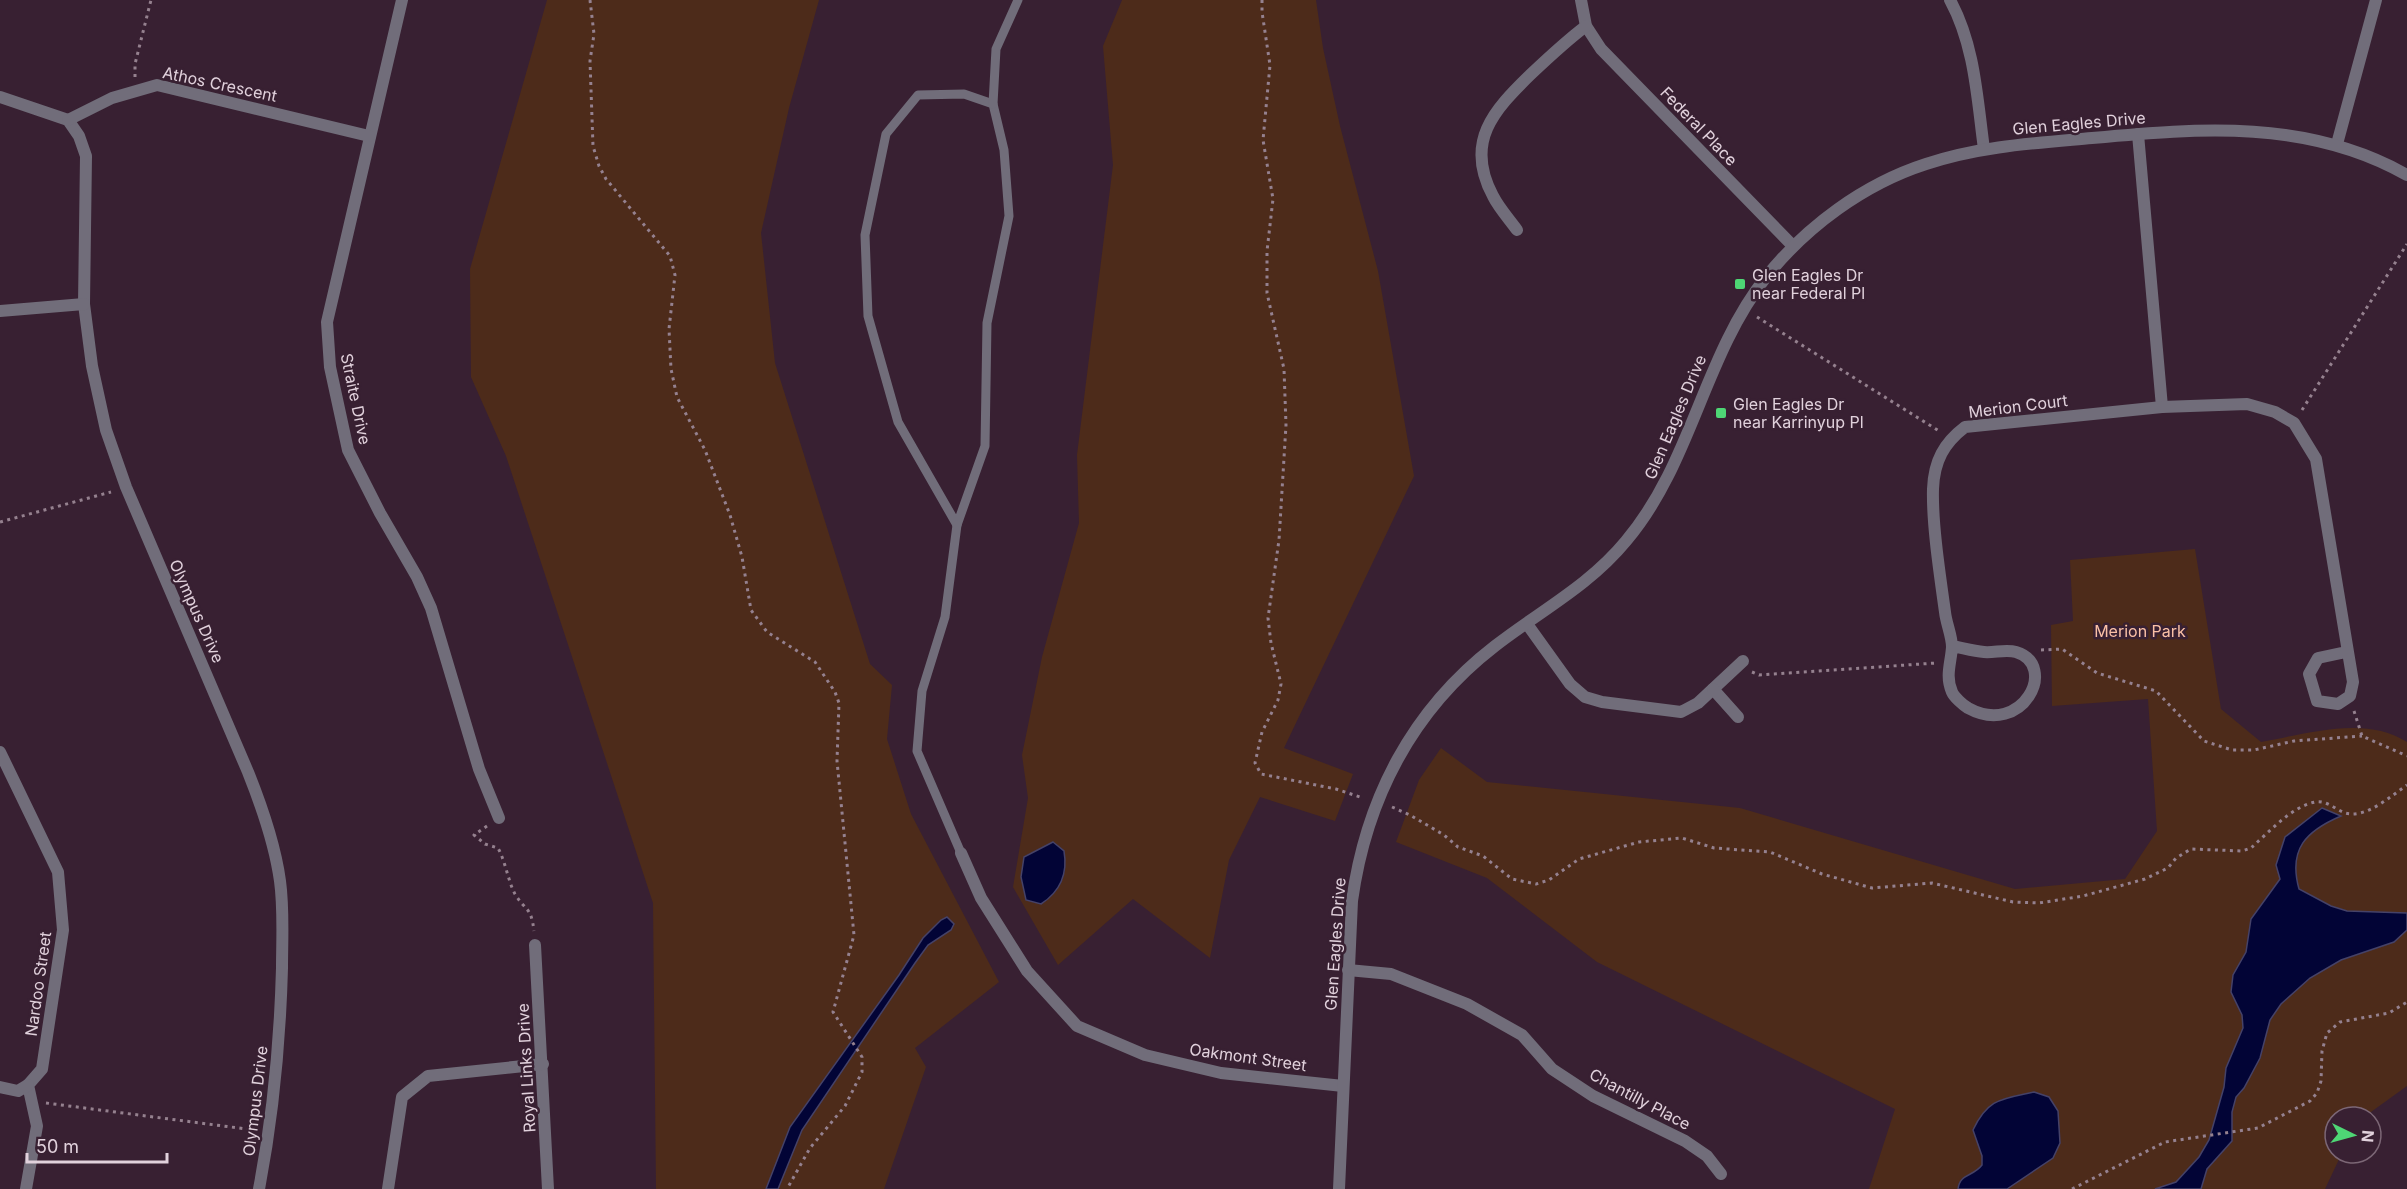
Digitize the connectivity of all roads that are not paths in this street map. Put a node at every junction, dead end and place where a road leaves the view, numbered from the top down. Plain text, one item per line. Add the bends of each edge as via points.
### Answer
1 (402, 0) edge
2 (1018, 0) edge
3 (1581, 0) edge
4 (1950, 0) edge
5 (2376, 0) edge
6 (1586, 26) junction
7 (0, 98) edge
8 (993, 104) junction
9 (68, 120) junction
10 (2138, 134) junction
11 (369, 136) junction
12 (2337, 144) junction
13 (1984, 149) junction
14 (2407, 175) edge
15 (1517, 230) dead end
16 (1793, 246) junction
17 (84, 304) junction
18 (0, 311) edge
19 (2162, 407) junction
20 (957, 525) junction
21 (1527, 624) junction
22 (1952, 646) junction
23 (2346, 652) junction
24 (1743, 661) road end
25 (1713, 689) junction
26 (1738, 717) dead end
27 (0, 752) edge
28 (499, 818) road end
29 (961, 853) joint
30 (535, 945) road end
31 (1348, 970) junction
32 (543, 1064) junction
33 (28, 1085) junction
34 (1343, 1086) junction
35 (0, 1087) edge
36 (1721, 1174) dead end
37 (26, 1189) edge
38 (259, 1189) edge
39 (388, 1189) edge
40 (548, 1189) edge
41 (1339, 1189) edge

1 - 11 street, Straite Drive
2 - 8 lane via 996,49
3 - 6 street, Federal Place
4 - 13 street via 1963,25 1972,61
5 - 12 street
6 - 15 street via 1499,105 1485,130 1485,175 1492,196
6 - 16 street, Federal Place via 1601,49
7 - 9 street
8 - 20 lane via 1004,150 1009,216 987,323 985,446
8 - 20 lane via 964,94 918,95 886,134 865,235 868,316 898,422
9 - 11 street, Athos Crescent via 112,98 157,85
9 - 17 street, Olympus Drive via 86,156
10 - 12 street, Glen Eagles Drive via 2246,129
10 - 13 street, Glen Eagles Drive
10 - 19 street
11 - 28 street, Straite Drive via 327,322 330,368 348,450 430,608 479,769
12 - 14 street, Glen Eagles Drive
13 - 16 street, Glen Eagles Drive via 1924,164 1866,191 1826,217
16 - 21 street, Glen Eagles Drive via 1725,340 1680,455 1647,515 1599,571
17 - 18 street
17 - 38 street, Olympus Drive via 101,410 126,487 263,809 280,881 280,1023 270,1132
19 - 22 street, Merion Court via 1965,427 1948,440 1939,458 1933,488 1945,614
19 - 23 street, Merion Court via 2247,404 2276,412 2295,423 2316,459
20 - 29 lane via 945,617 922,691 917,751
21 - 25 street via 1570,684 1593,700 1681,712
21 - 31 street, Glen Eagles Drive via 1496,645 1445,690 1406,741 1376,801 1357,865
22 - 22 street via 1947,672 1952,694 1967,707 1988,715 2011,712 2029,698 2035,681 2034,669 2027,659 2016,652
23 - 23 street via 2353,682 2350,696 2338,704 2317,701 2309,674 2318,658
24 - 25 street
25 - 26 street
27 - 33 street, Nardoo Street via 58,873 63,930 42,1069
29 - 34 street, Oakmont Street via 981,898 1027,971 1077,1026 1145,1056 1221,1073
30 - 32 street, Royal Links Drive
31 - 34 street, Glen Eagles Drive
31 - 36 street, Chantilly Place via 1391,974 1467,1004 1522,1035 1552,1069 1593,1096 1685,1141 1707,1156
32 - 39 street via 428,1076 402,1097
32 - 40 street, Royal Links Drive
33 - 35 street via 18,1091
33 - 37 street via 37,1126
34 - 41 street, Glen Eagles Drive

